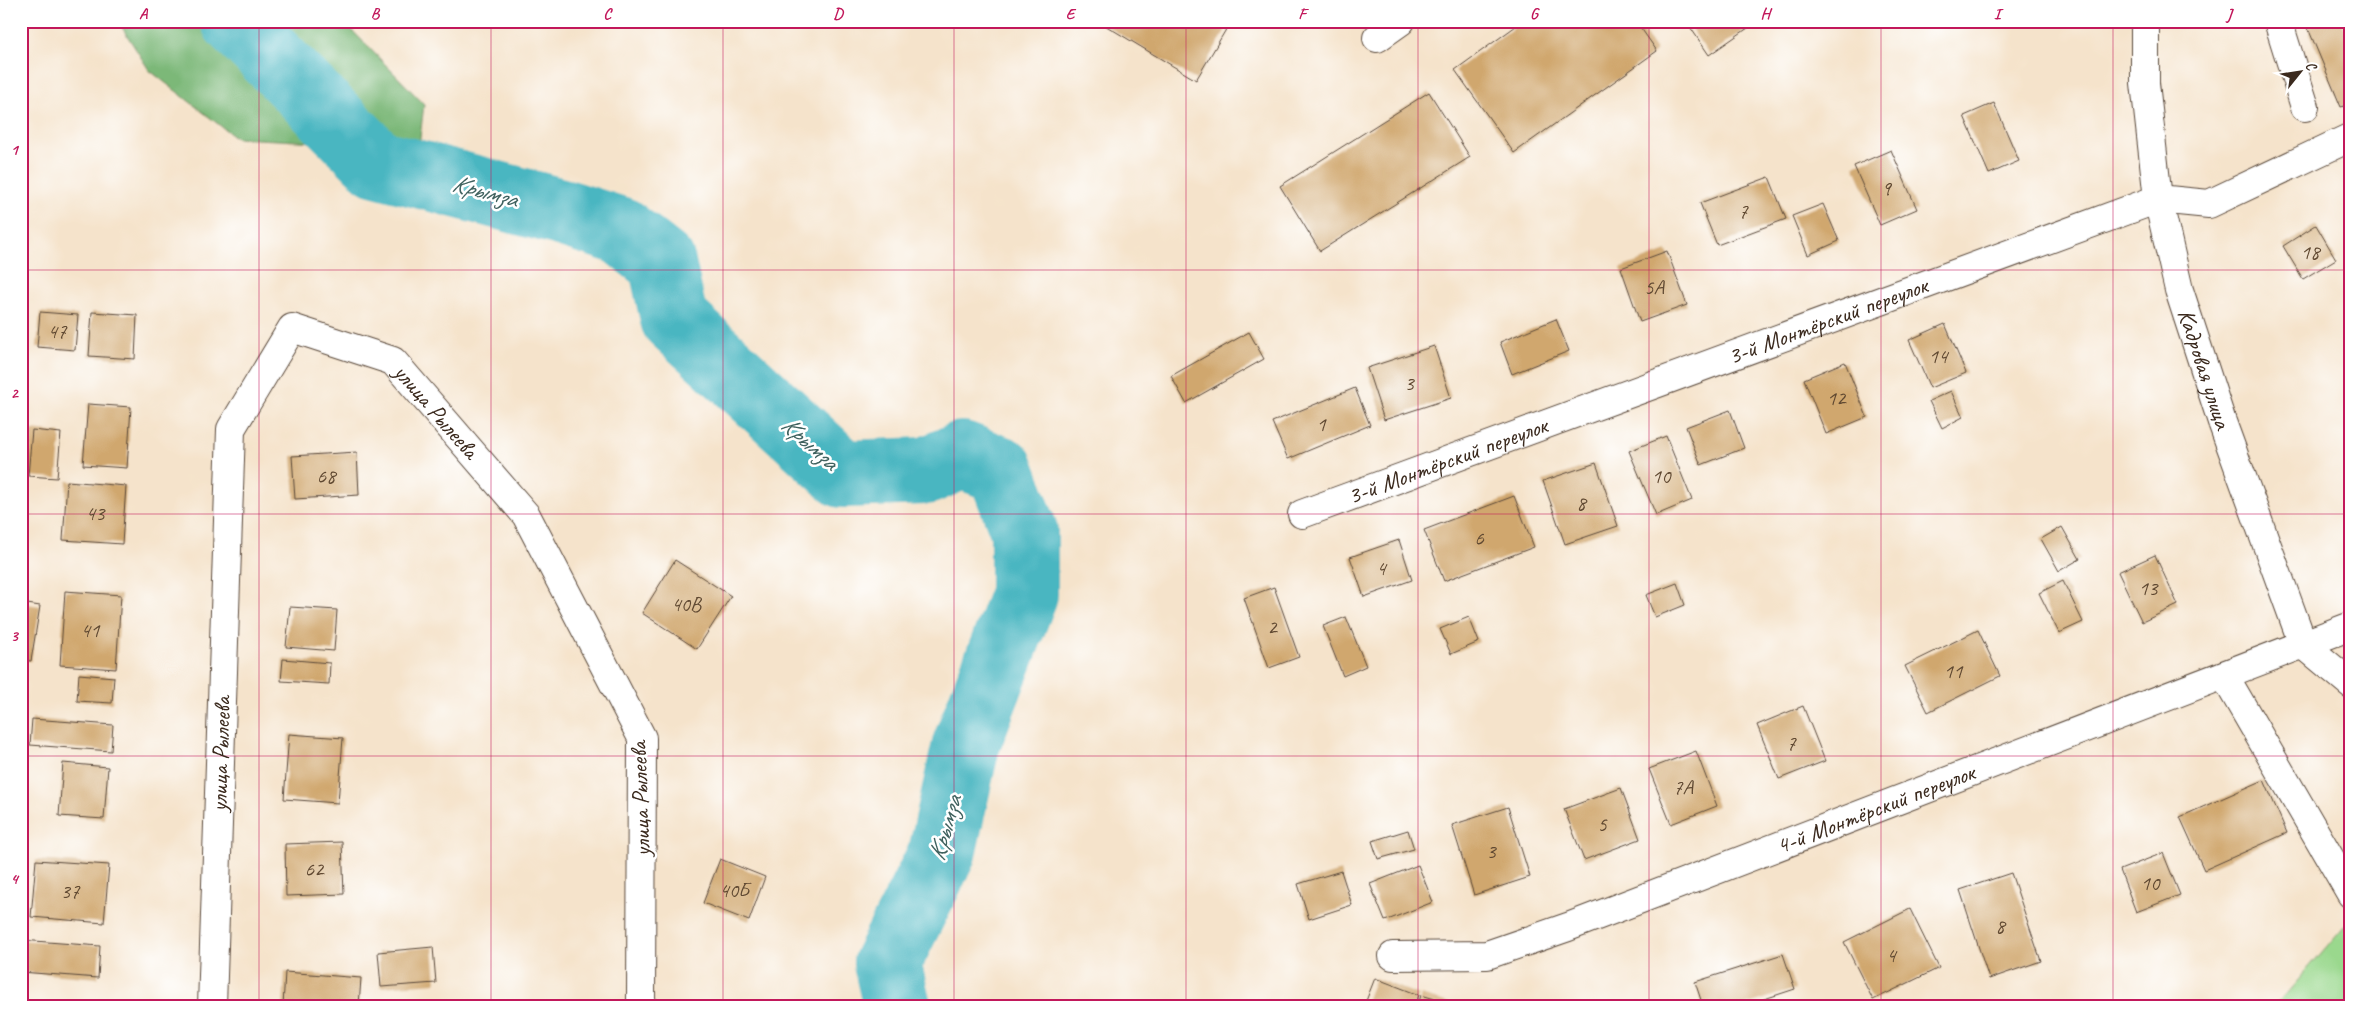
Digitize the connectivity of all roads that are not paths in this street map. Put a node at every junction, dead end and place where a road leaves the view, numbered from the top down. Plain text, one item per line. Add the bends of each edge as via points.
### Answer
1 (1402, 21) edge
2 (2146, 21) edge
3 (2278, 21) edge
4 (1377, 38) dead end
5 (2305, 106) dead end
6 (2351, 137) edge
7 (2158, 199) junction
8 (1302, 514) dead end
9 (2351, 626) edge
10 (2303, 644) junction
11 (2224, 675) junction
12 (2351, 684) edge
13 (2351, 894) edge
14 (1393, 956) dead end
15 (212, 1006) edge
16 (641, 1006) edge

1 - 4 street
2 - 7 street, Кадровая улица via 2145,83
3 - 5 street
6 - 7 street, 3-й Монтёрский переулок via 2209,204
7 - 8 street, 3-й Монтёрский переулок
7 - 10 street, Кадровая улица via 2179,290 2222,422
9 - 10 street, 4-й Монтёрский переулок
10 - 11 street, 4-й Монтёрский переулок
10 - 12 street
11 - 13 street
11 - 14 street, 4-й Монтёрский переулок via 1578,924 1505,949 1487,955
15 - 16 street, улица Рылеева via 231,429 292,328 393,361 526,514 642,738

